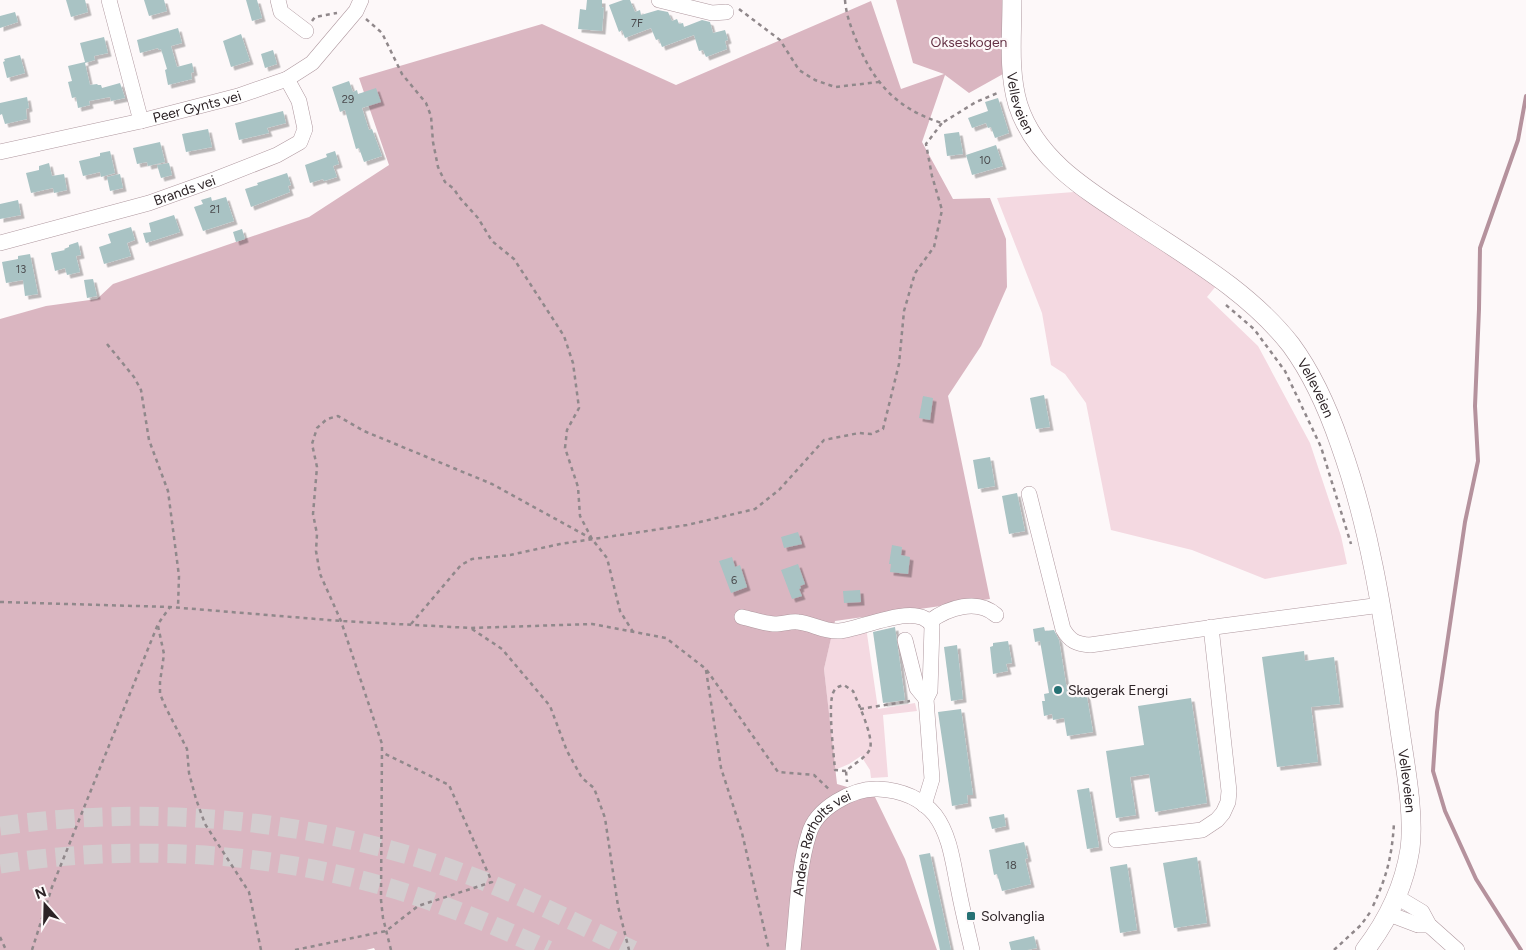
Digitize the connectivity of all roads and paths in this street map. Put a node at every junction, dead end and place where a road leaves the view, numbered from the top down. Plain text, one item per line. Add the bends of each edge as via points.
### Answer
1 (109, 0) edge
2 (278, 0) edge
3 (659, 0) edge
4 (845, 0) edge
5 (1012, 0) edge
6 (358, 5) edge
7 (726, 12) joint
8 (306, 31) dead end
9 (287, 80) junction
10 (879, 82) junction
11 (1014, 89) junction
12 (141, 121) junction
13 (942, 123) junction
14 (0, 152) edge
15 (0, 243) edge
16 (107, 344) dead end
17 (1029, 494) dead end
18 (592, 540) junction
19 (0, 602) edge
20 (1381, 605) junction
21 (170, 607) junction
22 (178, 607) junction
23 (996, 615) dead end
24 (742, 617) dead end
25 (341, 621) junction
26 (930, 621) junction
27 (158, 624) junction
28 (411, 624) junction
29 (1210, 627) junction
30 (471, 628) junction
31 (633, 632) junction
32 (905, 640) dead end
33 (706, 669) junction
34 (926, 699) junction
35 (860, 709) junction
36 (382, 753) junction
37 (846, 771) junction
38 (848, 786) dead end
39 (839, 799) junction
40 (924, 805) junction
41 (1116, 840) dead end
42 (1397, 897) junction
43 (1389, 914) junction
44 (1430, 925) junction
45 (386, 931) junction
46 (0, 937) edge
47 (6, 950) edge
48 (32, 950) edge
49 (261, 950) edge
50 (295, 950) edge
51 (391, 950) edge
52 (630, 950) edge
53 (769, 950) edge
54 (793, 950) edge
55 (972, 950) edge
56 (1365, 950) edge
57 (1457, 950) edge

1 - 12 street
2 - 8 street via 281,12
3 - 7 street via 712,13
4 - 10 path via 862,56
5 - 11 main road, Velleveien
6 - 9 street, Peer Gynts vei via 312,63
6 - 18 path via 382,33 402,74 426,103 431,116 438,167 445,182 478,218 492,241 514,259 564,336 574,363 579,408 567,430 565,448 578,487 580,516
7 - 10 path via 740,9 780,40 799,70 815,80 835,87
9 - 12 street, Peer Gynts vei
9 - 15 street, Brands vei via 298,101 305,129 300,142 216,179 150,203
10 - 13 path via 890,95 914,112
11 - 13 path via 988,96
11 - 20 main road, Velleveien via 1028,128 1046,155 1098,197 1235,291 1268,320 1304,364 1321,397 1348,468
12 - 14 street, Peer Gynts vei
13 - 18 path via 926,144 942,210 934,247 915,274 904,311 899,364 883,429 871,434 859,433 824,440 779,490 755,509 687,525
16 - 22 path via 141,390 149,440 168,491 179,576
17 - 29 street via 1063,628 1069,639 1078,645 1090,646
18 - 25 path via 492,484 364,432 338,416 327,419 317,428 312,444 317,467 313,514 320,574
18 - 28 path via 472,560 461,565
18 - 31 path via 606,558 620,611
19 - 21 path
20 - 29 street
20 - 42 main road, Velleveien via 1410,806 1410,849
21 - 22 path
21 - 27 path
22 - 25 path
23 - 26 street via 977,605 939,615
24 - 26 street via 774,624 798,621 820,629 840,631 898,617 921,616
25 - 28 path
25 - 36 path via 382,744
26 - 34 street via 930,691
27 - 48 path via 52,887
27 - 49 path via 164,654 160,694 187,749 191,782 205,824 249,892
28 - 30 path
29 - 41 street via 1229,791 1224,813 1202,830
30 - 31 path via 592,624
30 - 52 path via 502,649 550,706 567,751 582,778 594,788 605,818 618,906
31 - 33 path via 666,638
32 - 34 street via 917,688
33 - 39 path via 778,772 814,775
33 - 53 path via 721,768 742,833
34 - 35 path
34 - 40 street via 932,779
35 - 37 path via 870,748
35 - 37 path via 849,687 838,687 834,691 831,712 835,770
36 - 45 path via 382,900
36 - 45 path via 449,785 492,882 418,906
37 - 38 path
39 - 40 street, Anders Rørholts vei via 859,791 888,789
39 - 54 street, Anders Rørholts vei via 819,817 809,832
40 - 55 street, Anders Rørholts vei via 935,816 947,839
42 - 43 main road, Velleveien
42 - 44 street via 1422,912
43 - 44 street via 1418,925
43 - 56 main road, Velleveien
44 - 57 street
45 - 50 path
45 - 51 path
46 - 47 path

